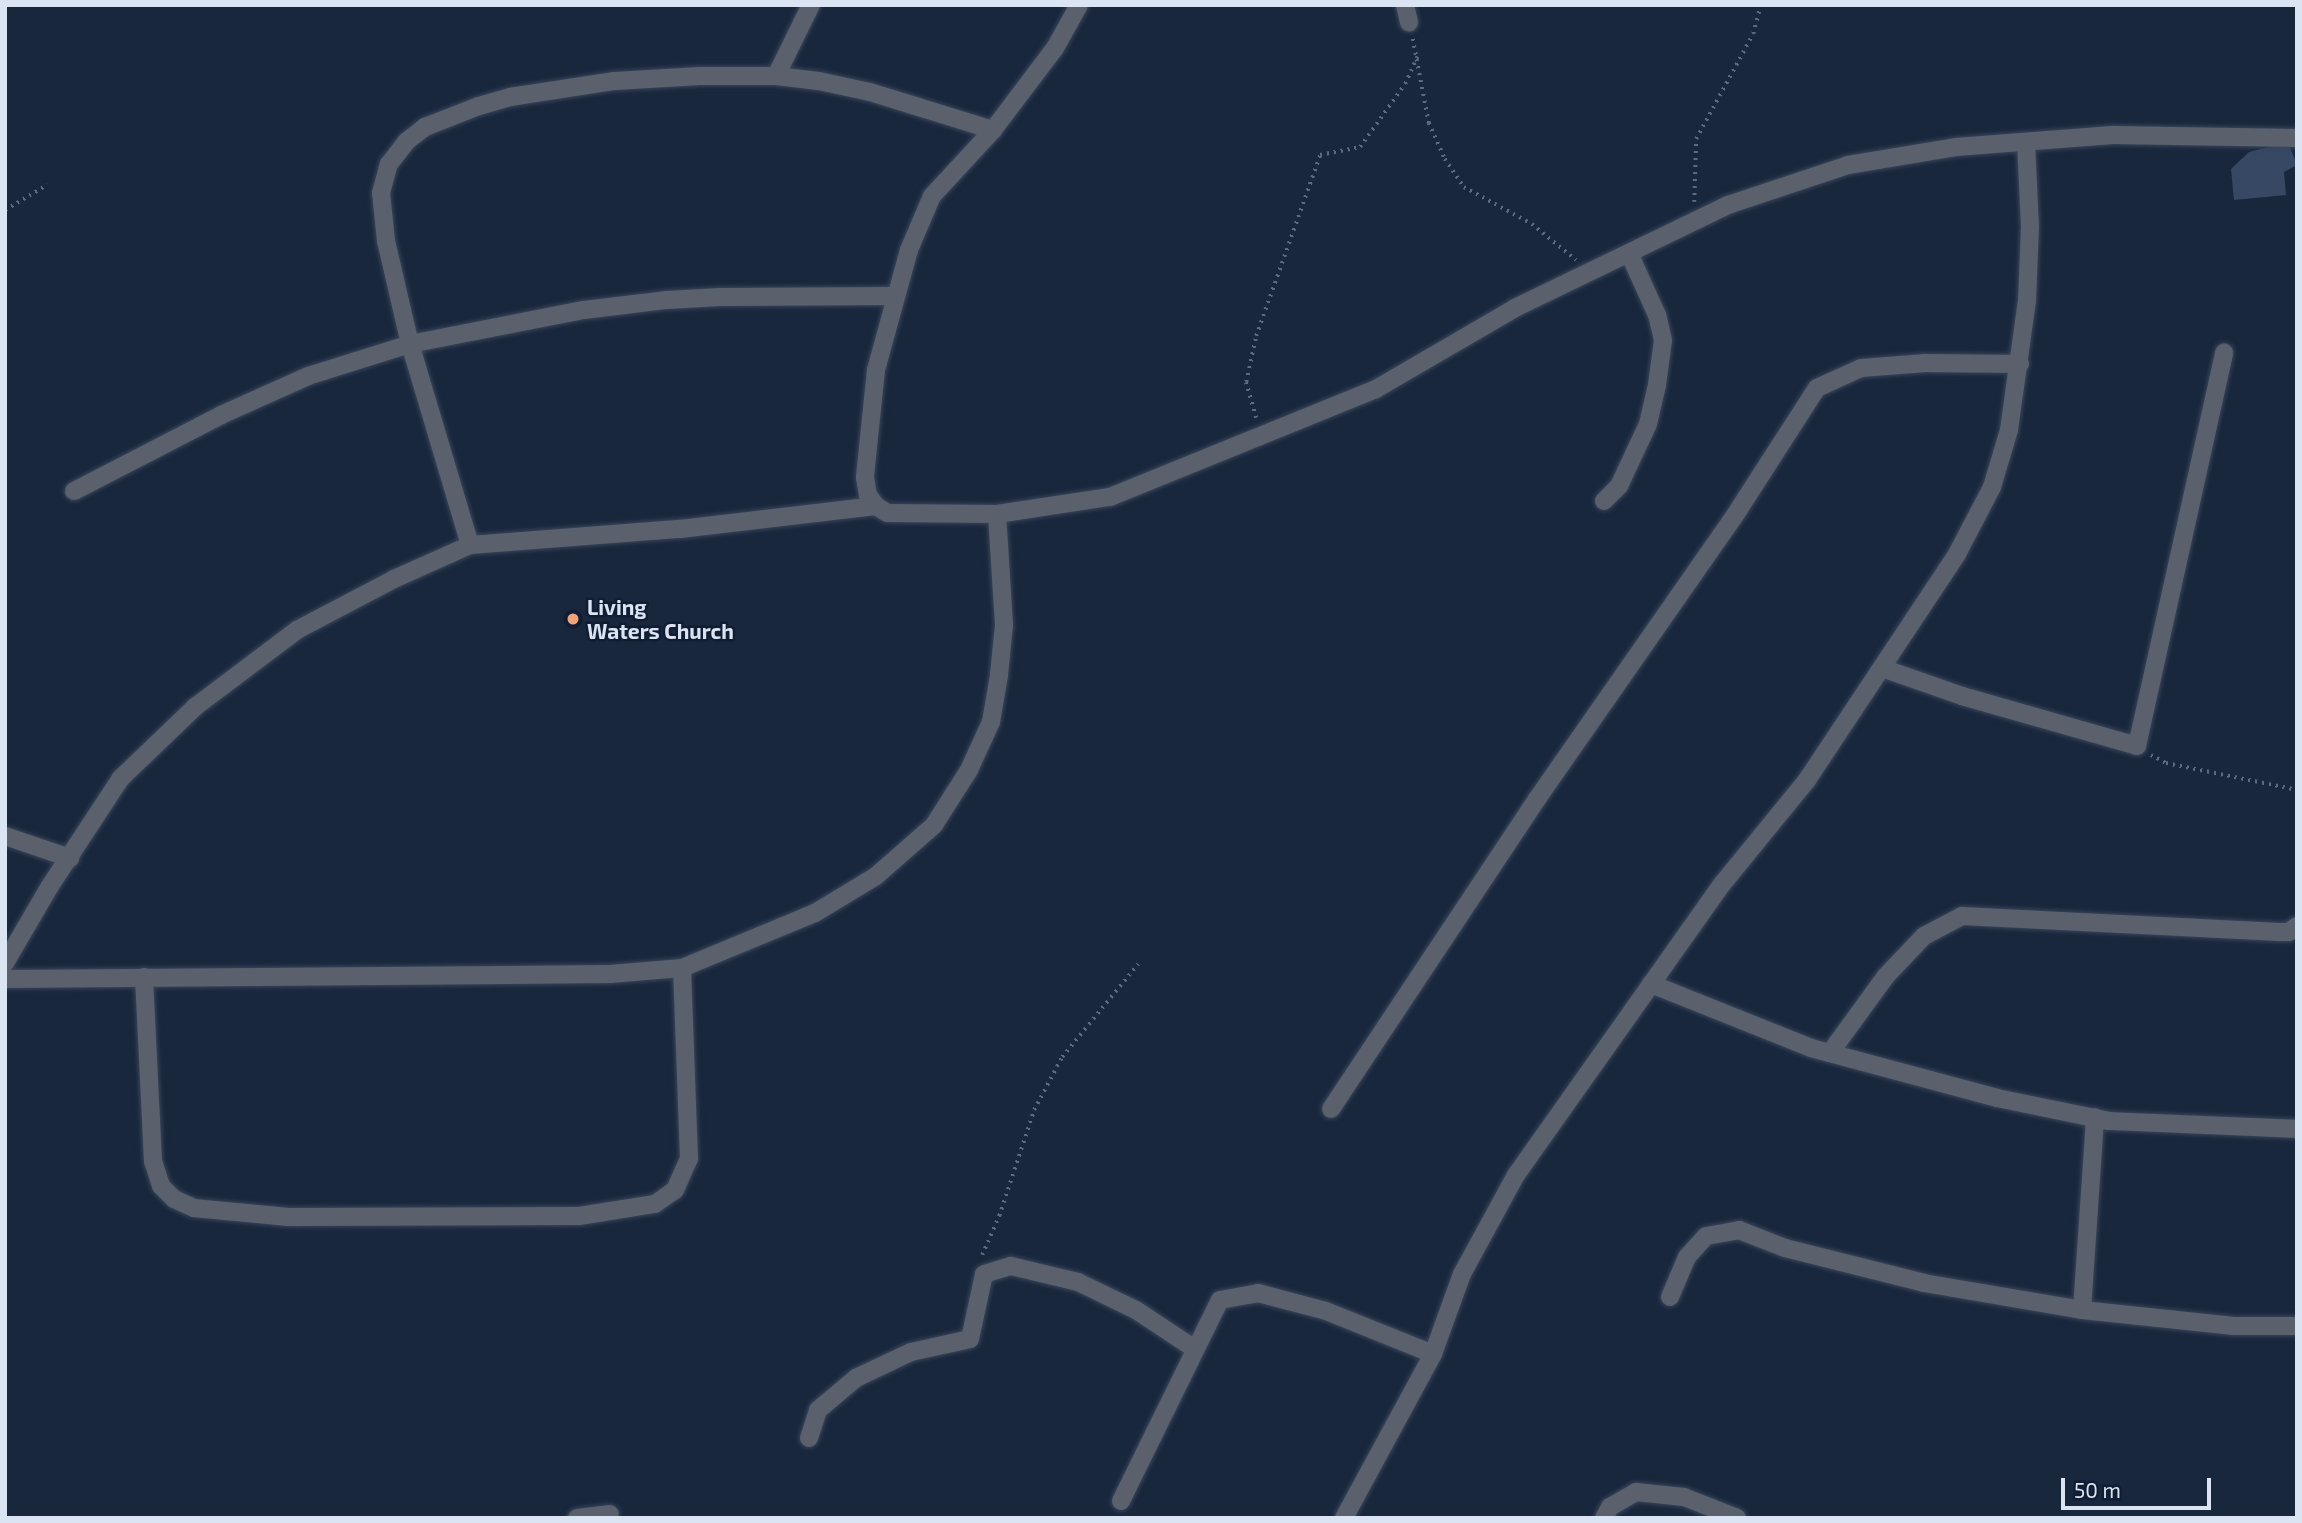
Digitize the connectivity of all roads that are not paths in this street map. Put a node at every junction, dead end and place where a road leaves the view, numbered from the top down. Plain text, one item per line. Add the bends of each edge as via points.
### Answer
1 (811, 5) edge
2 (1079, 5) edge
3 (776, 76) junction
4 (993, 130) junction
5 (2297, 138) edge
6 (2026, 142) junction
7 (1629, 253) junction
8 (894, 296) junction
9 (410, 344) junction
10 (2224, 352) dead end
11 (2021, 364) junction
12 (75, 491) dead end
13 (1604, 501) dead end
14 (876, 506) junction
15 (997, 514) junction
16 (470, 545) junction
17 (1882, 668) junction
18 (5, 836) edge
19 (69, 858) junction
20 (2297, 926) edge
21 (5, 963) edge
22 (682, 968) junction
23 (144, 977) junction
24 (5, 979) edge
25 (1651, 984) junction
26 (1830, 1054) junction
27 (1331, 1109) dead end
28 (2095, 1117) junction
29 (2297, 1129) edge
30 (1670, 1297) dead end
31 (2081, 1310) junction
32 (2297, 1326) edge
33 (1195, 1349) junction
34 (1433, 1354) junction
35 (808, 1438) dead end
36 (1121, 1501) dead end
37 (610, 1514) dead end
38 (577, 1518) edge
39 (1344, 1518) edge
40 (1604, 1518) edge
41 (1737, 1518) edge

1 - 3 street
2 - 4 street via 1055,48
3 - 4 street via 870,92
3 - 9 street via 615,82 510,97 425,127 397,151 382,193 386,241
4 - 8 street via 933,196
5 - 6 street via 2113,135
6 - 7 street via 1956,147 1848,165 1728,205
6 - 11 street via 2030,227
7 - 13 street via 1657,315 1663,340 1648,424 1619,486
7 - 15 street via 1515,308 1376,388 1261,436 1110,497
8 - 9 street via 667,300 584,310
8 - 14 street via 876,370 864,477
9 - 12 street via 295,382
9 - 16 street
10 - 17 street via 2137,746
11 - 17 street via 1992,487 1957,554
11 - 27 street via 1861,368 1817,388
14 - 15 street via 905,515
14 - 16 street
15 - 22 street via 1004,625 991,722 969,770 934,825 876,876 815,913
16 - 19 street via 297,630 195,707 121,778
17 - 25 street via 1807,780 1723,883
18 - 19 street
19 - 21 street
20 - 26 street via 2280,932 1962,916 1924,936 1886,976
22 - 23 street via 610,974
22 - 23 street via 688,1159 675,1190 654,1204 579,1216 289,1216 194,1208 174,1199 161,1186 153,1161
23 - 24 street
25 - 26 street
25 - 34 street via 1516,1175 1462,1274
26 - 28 street via 1997,1098
28 - 29 street
28 - 31 street
30 - 31 street via 1687,1256 1706,1237 1739,1230 1785,1248 1924,1283
31 - 32 street via 2234,1326
33 - 34 street via 1220,1300 1258,1293 1326,1311
33 - 35 street via 1136,1310 1078,1282 1011,1266 984,1274 970,1339 911,1352 856,1378 818,1410
33 - 36 street
34 - 39 street
37 - 38 street
40 - 41 street via 1610,1507 1636,1492 1684,1497

